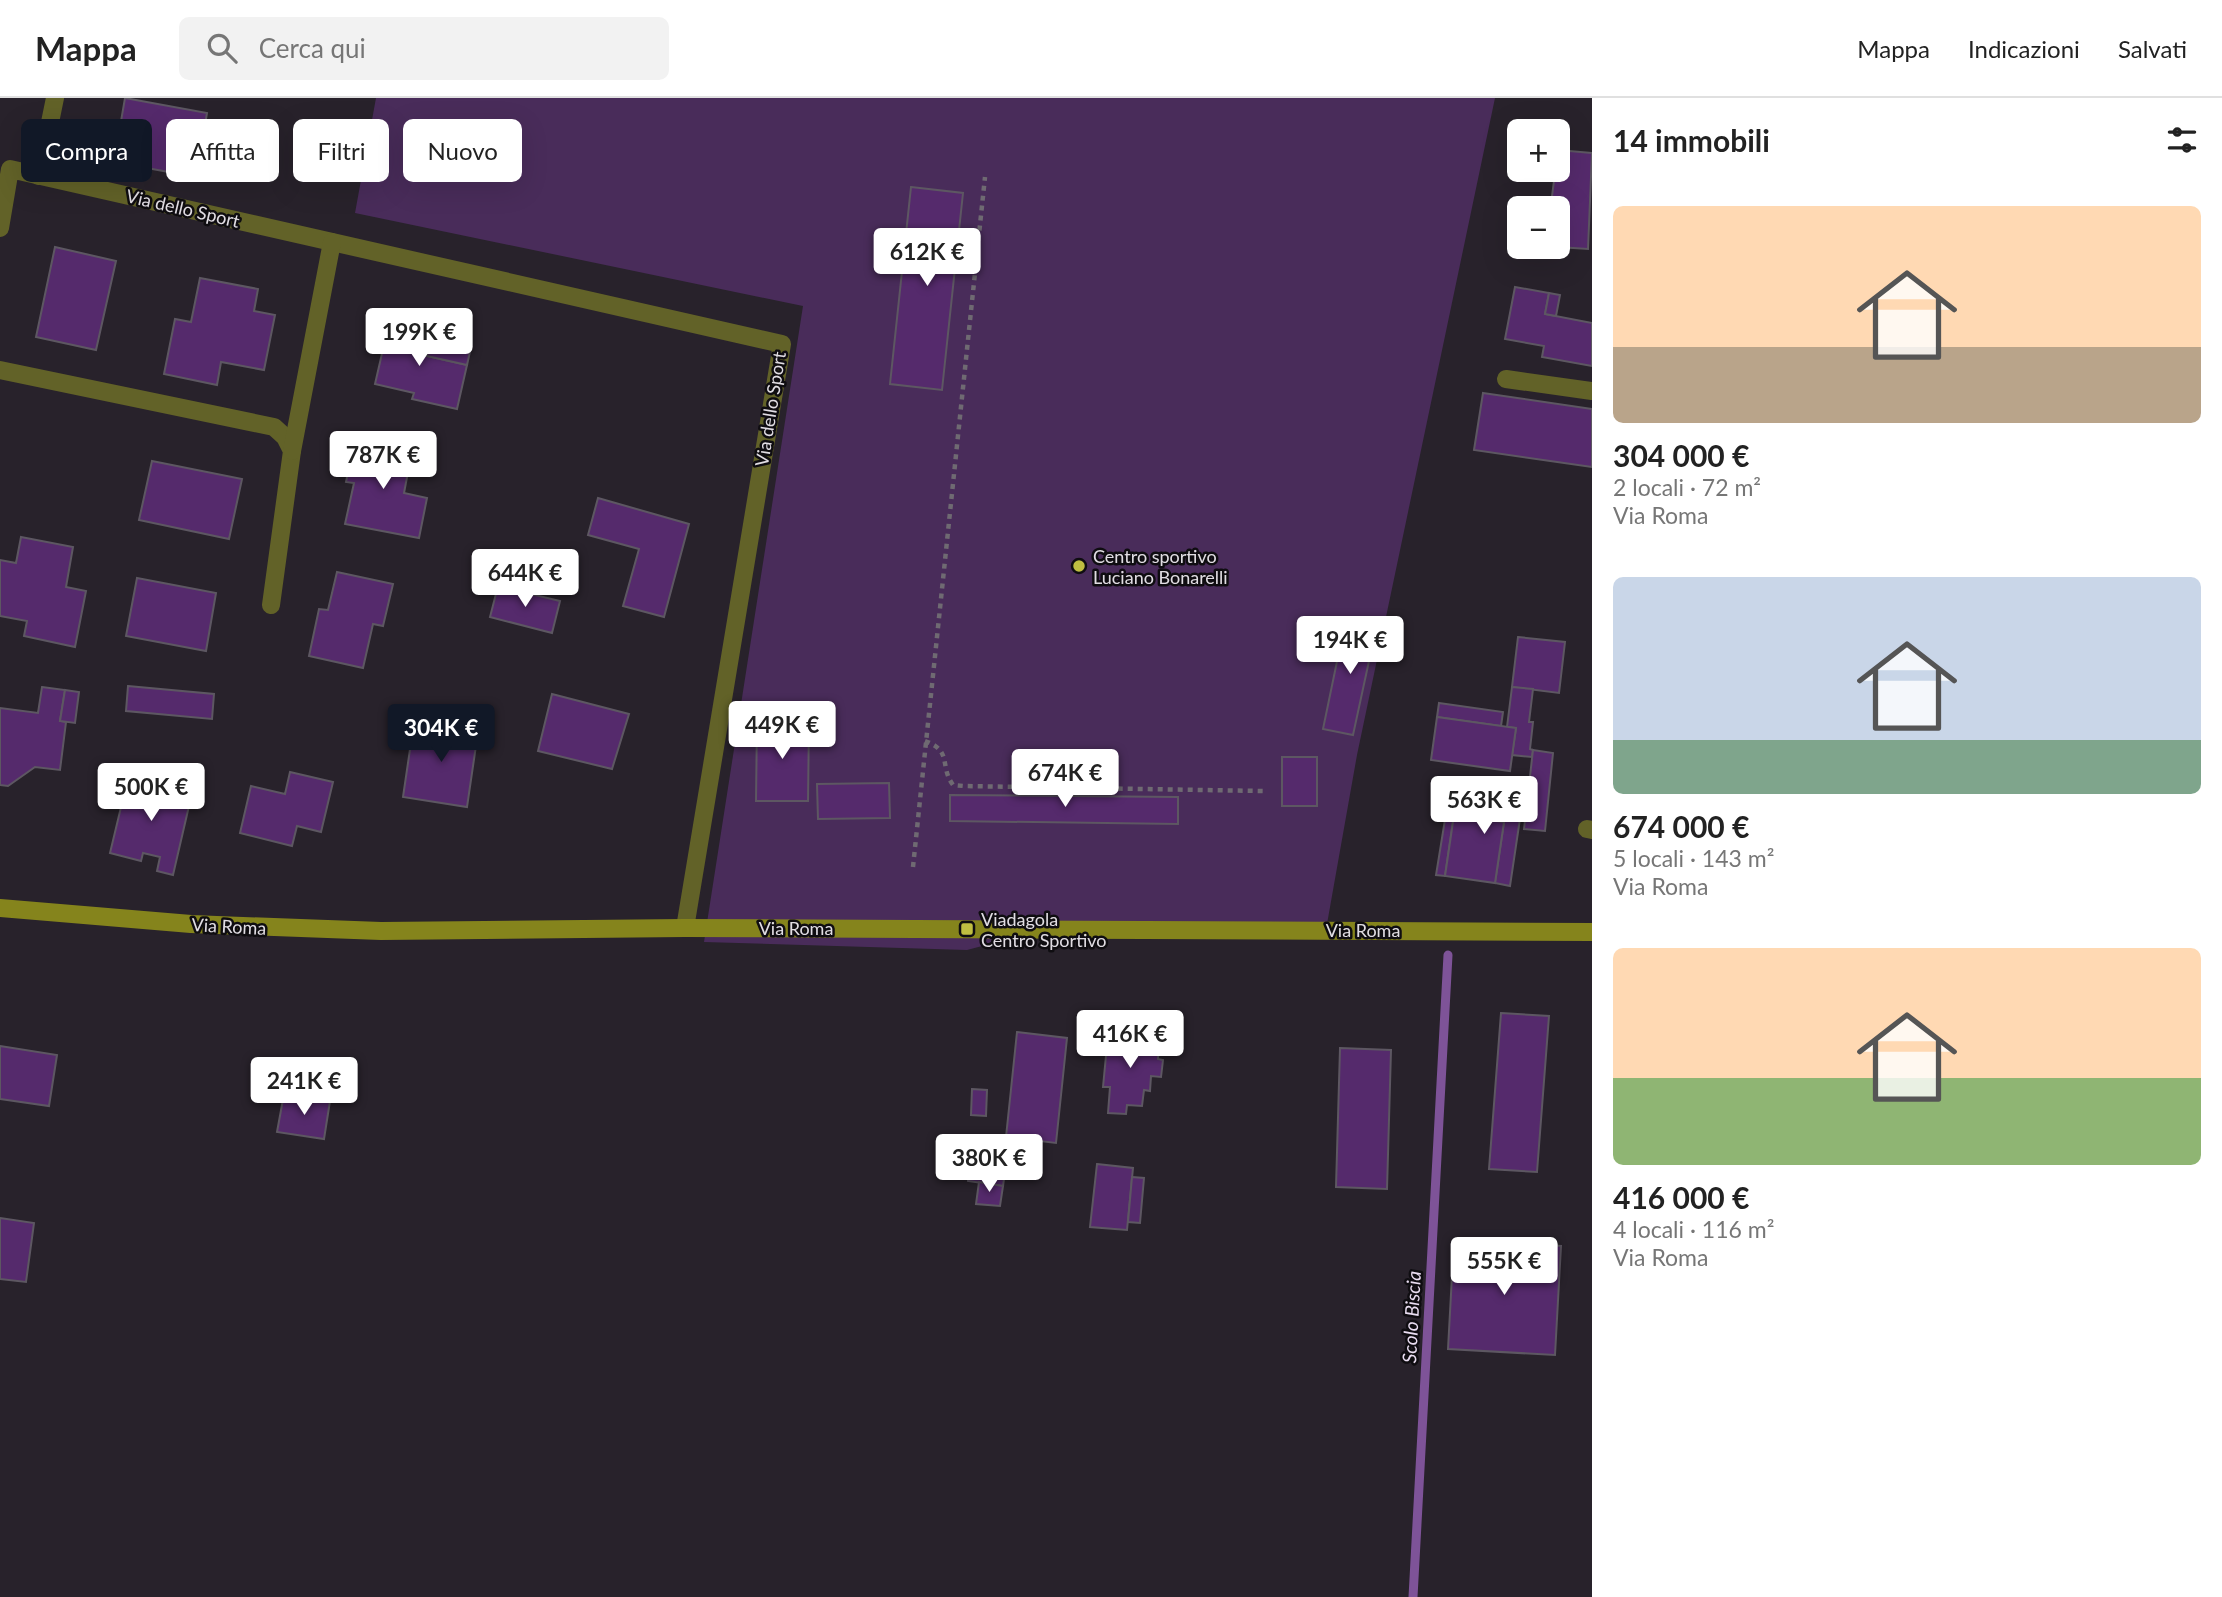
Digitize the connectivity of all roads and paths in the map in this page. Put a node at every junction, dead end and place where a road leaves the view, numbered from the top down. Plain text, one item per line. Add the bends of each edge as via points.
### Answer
1 (55, 98) edge
2 (51, 119) edge
3 (21, 172) edge
4 (985, 177) dead end
5 (66, 182) edge
6 (0, 228) edge
7 (332, 242) junction
8 (0, 370) edge
9 (1506, 379) dead end
10 (1592, 391) edge
11 (292, 451) junction
12 (271, 605) dead end
13 (925, 741) junction
14 (1265, 791) dead end
15 (913, 867) dead end
16 (0, 908) edge
17 (685, 928) junction
18 (1592, 932) edge

1 - 2 street
3 - 6 street, Via dello Sport via 10,169
4 - 13 path
5 - 7 street, Via dello Sport
7 - 11 street
7 - 17 street, Via dello Sport via 782,344
8 - 11 street via 274,427
9 - 10 street
11 - 12 street
13 - 14 path via 938,746 944,755 953,785
13 - 15 path
16 - 17 main road, Via Roma via 276,928
17 - 18 main road, Via Roma

